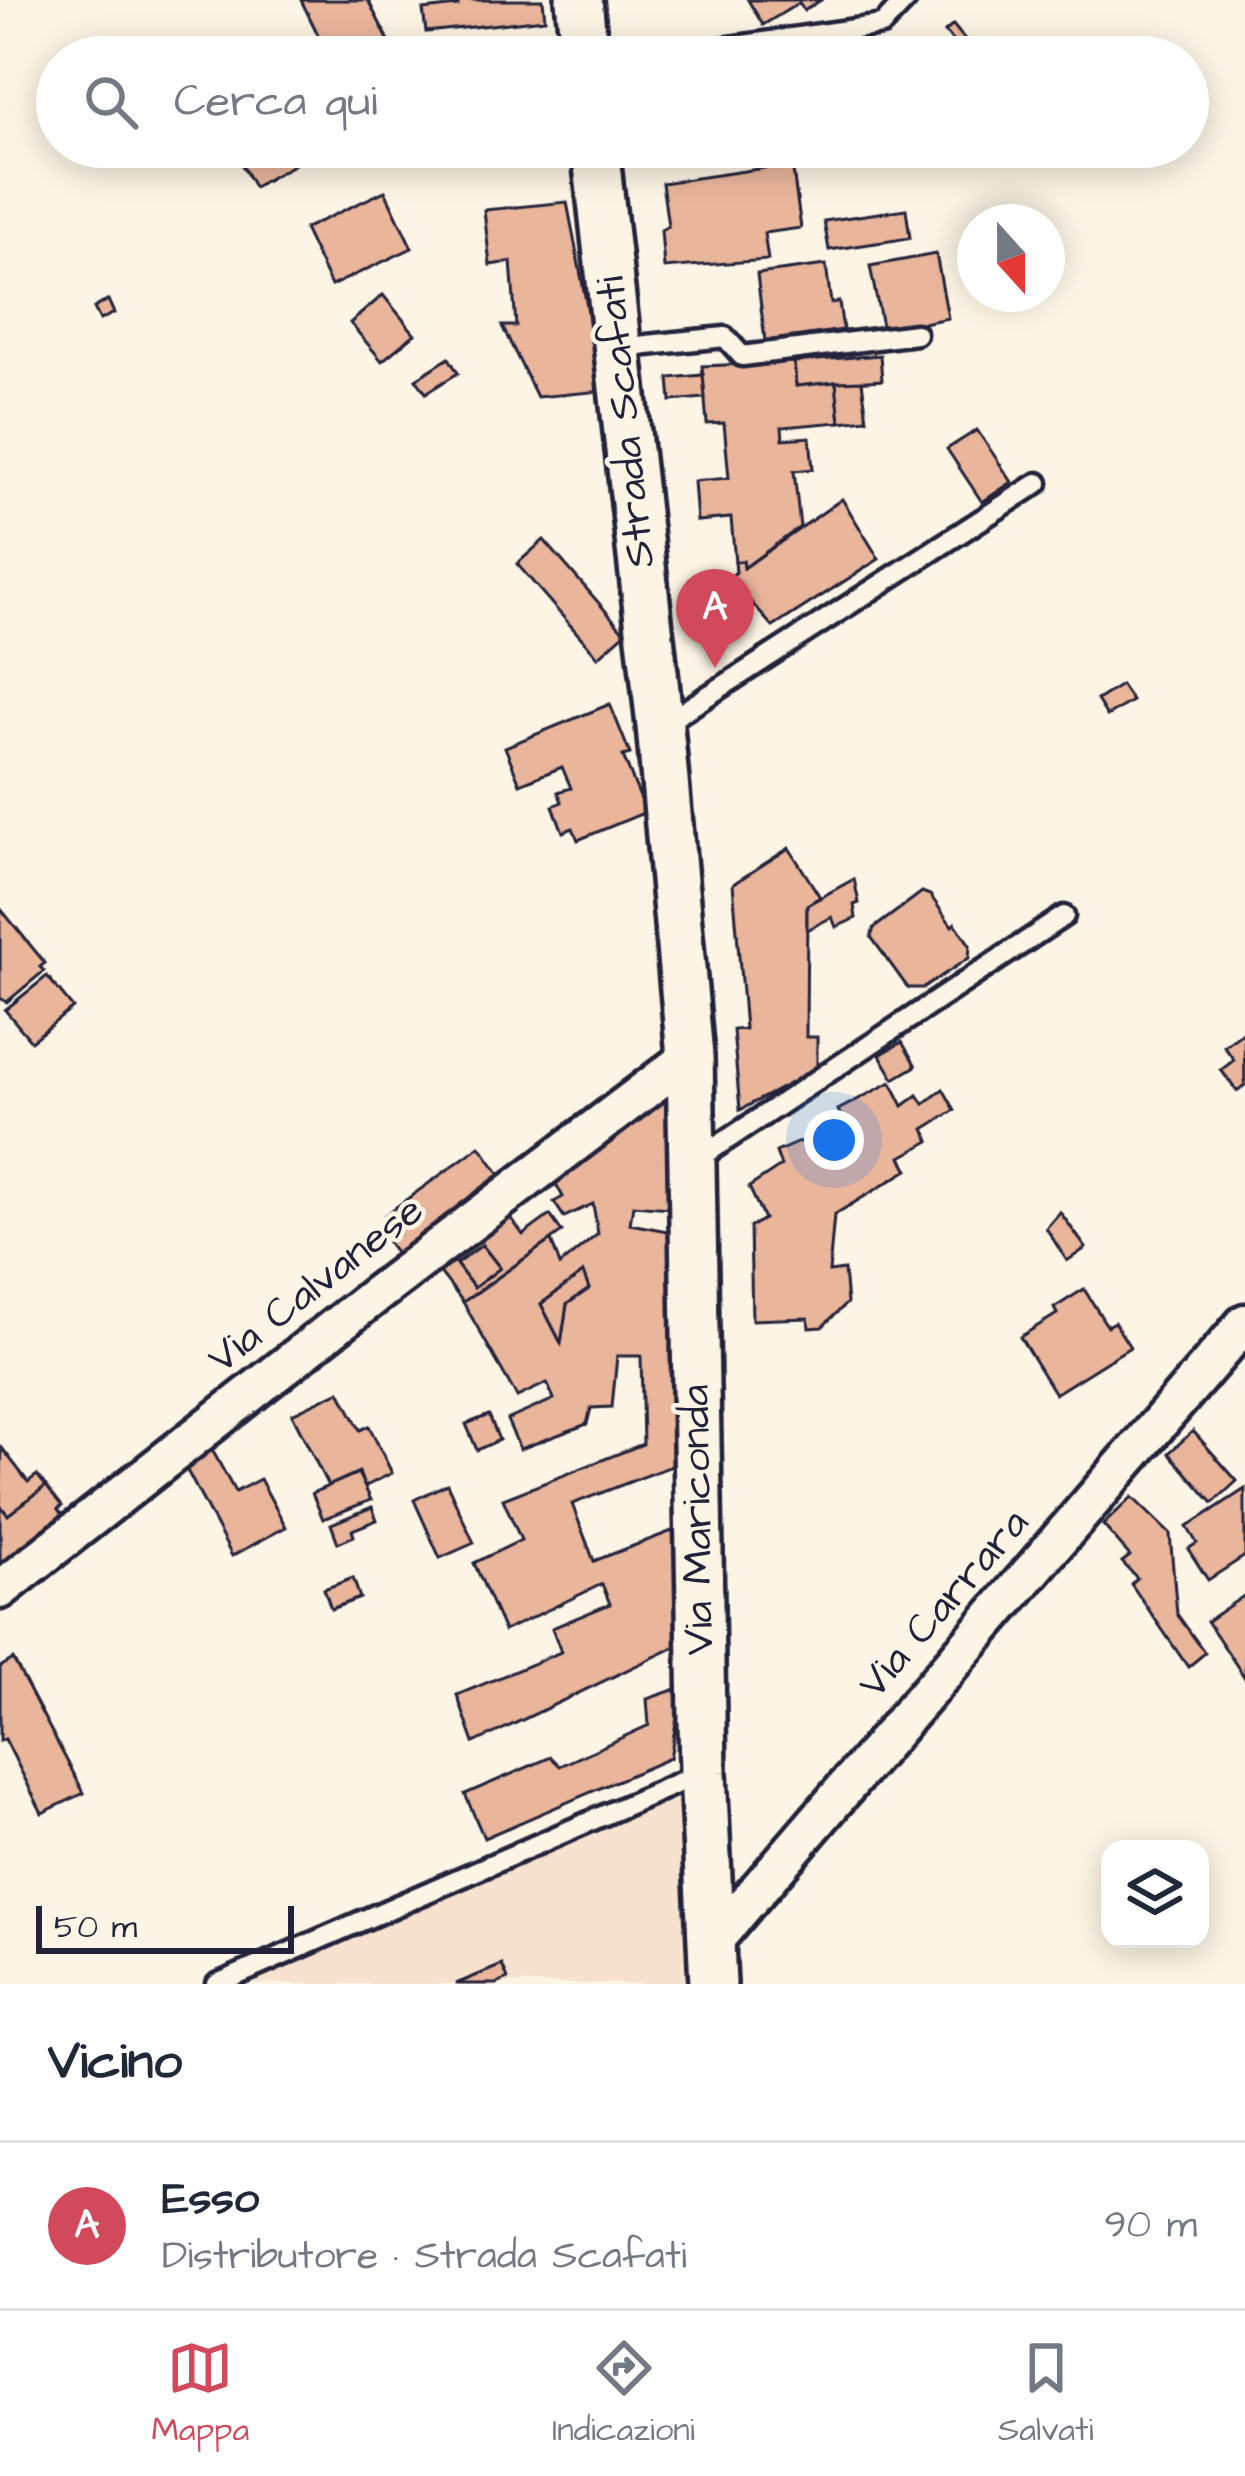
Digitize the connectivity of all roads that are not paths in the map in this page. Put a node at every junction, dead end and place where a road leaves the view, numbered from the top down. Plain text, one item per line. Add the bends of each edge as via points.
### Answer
1 (579, 0) edge
2 (906, 0) edge
3 (583, 36) edge
4 (810, 36) edge
5 (597, 168) edge
6 (916, 334) dead end
7 (618, 349) junction
8 (1038, 483) dead end
9 (660, 726) junction
10 (1064, 916) dead end
11 (690, 1056) junction
12 (692, 1162) junction
13 (1245, 1323) edge
14 (0, 1589) edge
15 (703, 1772) junction
16 (712, 1964) edge
17 (217, 1984) edge

1 - 3 street
2 - 4 lane via 882,26
5 - 7 street, Strada Scafati
6 - 7 lane via 742,356 724,338
7 - 9 street, Strada Scafati
8 - 9 lane
9 - 11 street, Strada Scafati
10 - 12 lane
11 - 12 street, Via Mariconda
11 - 14 street, Via Calvanese
12 - 15 street, Via Mariconda
13 - 16 street, Via Carrara
15 - 16 street, Via Mariconda
15 - 17 lane

